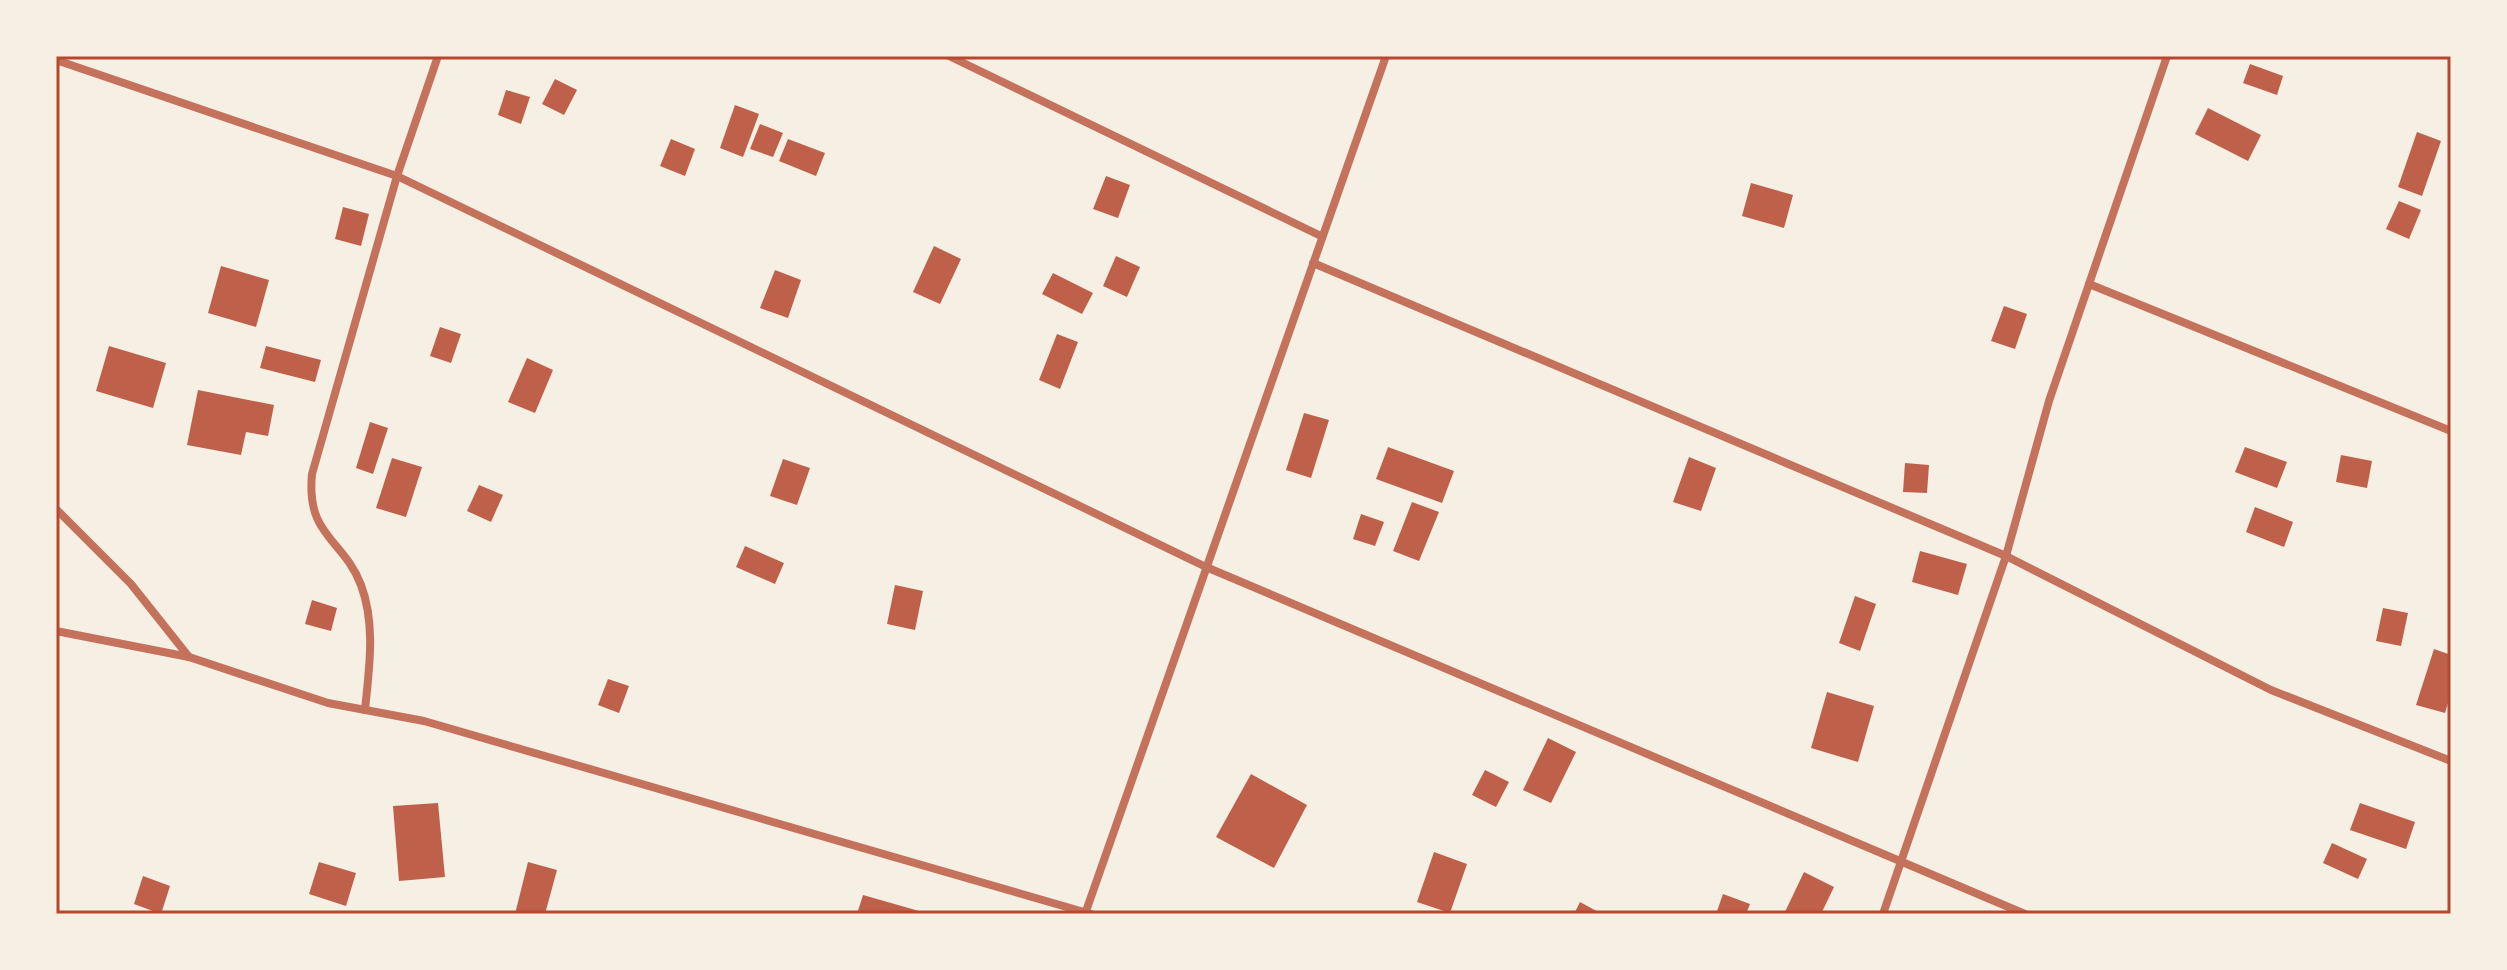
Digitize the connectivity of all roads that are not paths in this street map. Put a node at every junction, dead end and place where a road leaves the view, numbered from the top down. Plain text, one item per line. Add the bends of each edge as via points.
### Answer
1 (438, 56) edge
2 (949, 56) edge
3 (1386, 56) edge
4 (2167, 56) edge
5 (56, 60) edge
6 (397, 176) junction
7 (1321, 236) junction
8 (1313, 263) junction
9 (2089, 284) junction
10 (2451, 431) edge
11 (56, 509) edge
12 (2006, 556) junction
13 (1206, 567) junction
14 (56, 631) edge
15 (189, 657) junction
16 (365, 710) junction
17 (2451, 761) edge
18 (1902, 862) junction
19 (1087, 913) edge
20 (1883, 914) edge
21 (2025, 914) edge

1 - 6 street
2 - 7 street
3 - 7 street
4 - 9 street
5 - 6 street
6 - 13 street
6 - 16 street via 312,474 310,497 324,531 361,585 371,657
7 - 8 street
8 - 12 street
8 - 13 street
9 - 10 street
9 - 12 street via 2049,401
11 - 15 street via 131,584
12 - 17 street via 2271,690
12 - 18 street
13 - 18 street
13 - 19 street
14 - 15 street
15 - 16 street
16 - 19 street via 439,725
18 - 20 street
18 - 21 street

